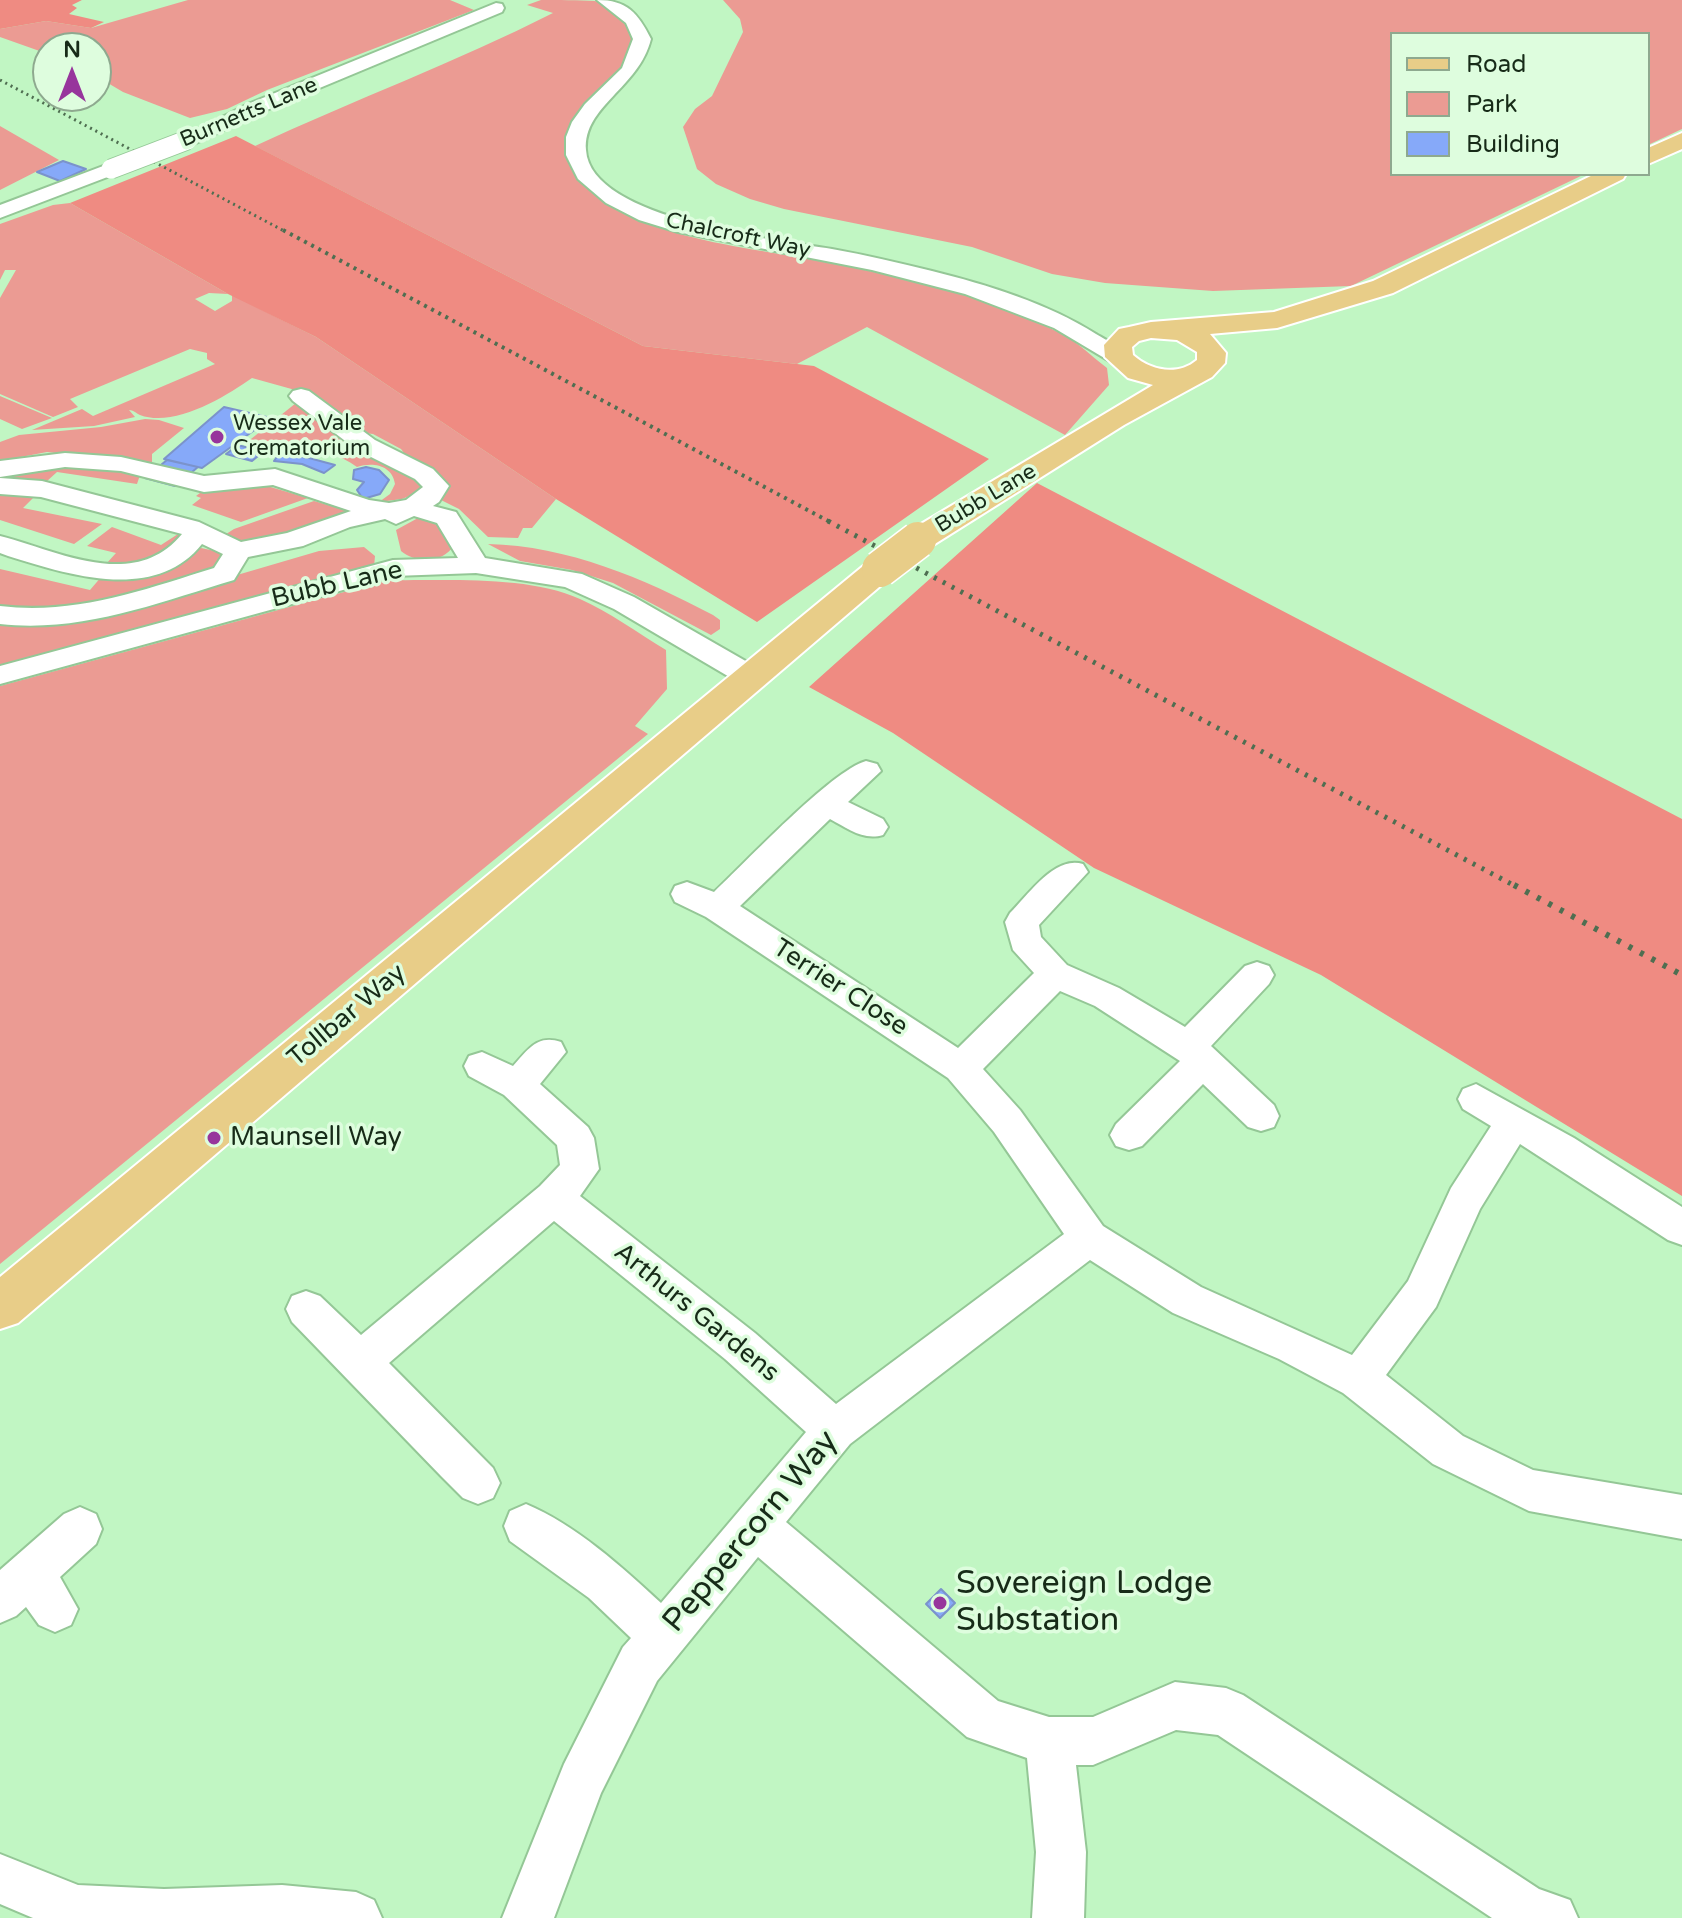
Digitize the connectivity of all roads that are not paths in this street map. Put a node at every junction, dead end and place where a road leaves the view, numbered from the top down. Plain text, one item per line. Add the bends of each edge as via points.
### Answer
1 (605, 0) edge
2 (496, 8) dead end
3 (1682, 140) edge
4 (1650, 156) edge
5 (1610, 176) edge
6 (0, 212) edge
7 (1277, 320) junction
8 (1064, 324) junction
9 (1151, 331) junction
10 (1125, 363) junction
11 (1203, 364) junction
12 (301, 396) dead end
13 (1113, 419) junction
14 (0, 469) edge
15 (0, 486) edge
16 (396, 513) junction
17 (196, 533) junction
18 (0, 544) edge
19 (231, 563) junction
20 (476, 565) junction
21 (393, 568) junction
22 (0, 615) edge
23 (0, 675) edge
24 (753, 678) junction
25 (693, 726) joint
26 (866, 771) dead end
27 (826, 804) junction
28 (872, 827) dead end
29 (1069, 882) dead end
30 (1055, 974) junction
31 (1257, 975) dead end
32 (548, 1052) dead end
33 (1195, 1054) junction
34 (482, 1066) dead end
35 (961, 1068) junction
36 (517, 1085) junction
37 (1476, 1099) dead end
38 (1261, 1116) dead end
39 (1514, 1122) junction
40 (1129, 1135) dead end
41 (554, 1198) junction
42 (1682, 1228) edge
43 (1089, 1238) junction
44 (0, 1307) edge
45 (306, 1309) dead end
46 (361, 1361) junction
47 (1358, 1379) junction
48 (835, 1430) junction
49 (478, 1483) dead end
50 (1682, 1517) edge
51 (755, 1525) junction
52 (526, 1526) dead end
53 (80, 1529) dead end
54 (15, 1586) edge
55 (55, 1609) dead end
56 (662, 1636) junction
57 (1049, 1741) junction
58 (0, 1879) edge
59 (356, 1918) edge
60 (528, 1918) edge
61 (1058, 1918) edge
62 (1552, 1918) edge

1 - 8 street, Chalcroft Way via 633,20 642,39 634,65 587,113 574,143 578,164 601,191 685,228 924,276
2 - 6 street, Burnetts Lane, bridge via 187,140
3 - 4 main road
5 - 7 main road, Bubb Lane via 1383,287
7 - 9 main road, Bubb Lane
7 - 11 main road, Bubb Lane via 1240,336
8 - 9 street, Chalcroft Way
8 - 10 street, Chalcroft Way
9 - 10 main road via 1118,345
9 - 11 main road via 1190,335 1208,346
10 - 11 main road via 1155,376
10 - 13 main road via 1129,393
11 - 13 main road, Bubb Lane
12 - 16 street via 366,445 424,474 436,486 430,497
13 - 24 main road, Bubb Lane, bridge via 918,540
14 - 16 street via 65,460 121,464 204,484 275,477
15 - 17 street via 42,489
16 - 19 street
16 - 20 street via 447,518
16 - 21 street
17 - 18 street via 183,551 139,571 60,562
17 - 19 street
19 - 22 street via 106,608 58,616
20 - 21 street, Bubb Lane
20 - 24 street, Bubb Lane via 572,580 624,603
21 - 23 street, Bubb Lane
24 - 25 main road, Bubb Lane
25 - 44 main road, Tollbar Way
26 - 27 street, Terrier Close
27 - 28 street
27 - 35 street, Terrier Close via 702,901
29 - 30 street via 1022,922 1025,941
30 - 33 street via 1107,997
30 - 35 street
31 - 33 street
32 - 36 street
33 - 38 street
33 - 40 street
34 - 36 street
35 - 43 street, Terrier Close via 1007,1121
36 - 41 street via 575,1138 580,1169
37 - 39 street
39 - 42 street
39 - 47 street via 1465,1200 1422,1294
41 - 46 street
41 - 48 street, Arthurs Gardens via 740,1346
43 - 47 street via 1187,1300
43 - 48 street, Peppercorn Way
45 - 46 street
46 - 49 street
47 - 50 street via 1448,1450 1529,1490
48 - 51 street, Peppercorn Way
51 - 56 street, Peppercorn Way
51 - 57 street via 984,1720
52 - 56 street via 605,1582
53 - 54 street
54 - 55 street
56 - 60 street, Peppercorn Way via 640,1664 581,1781
57 - 61 street via 1061,1852
57 - 62 street via 1093,1741 1175,1706 1226,1712 1527,1911
58 - 59 street via 78,1911 282,1911

